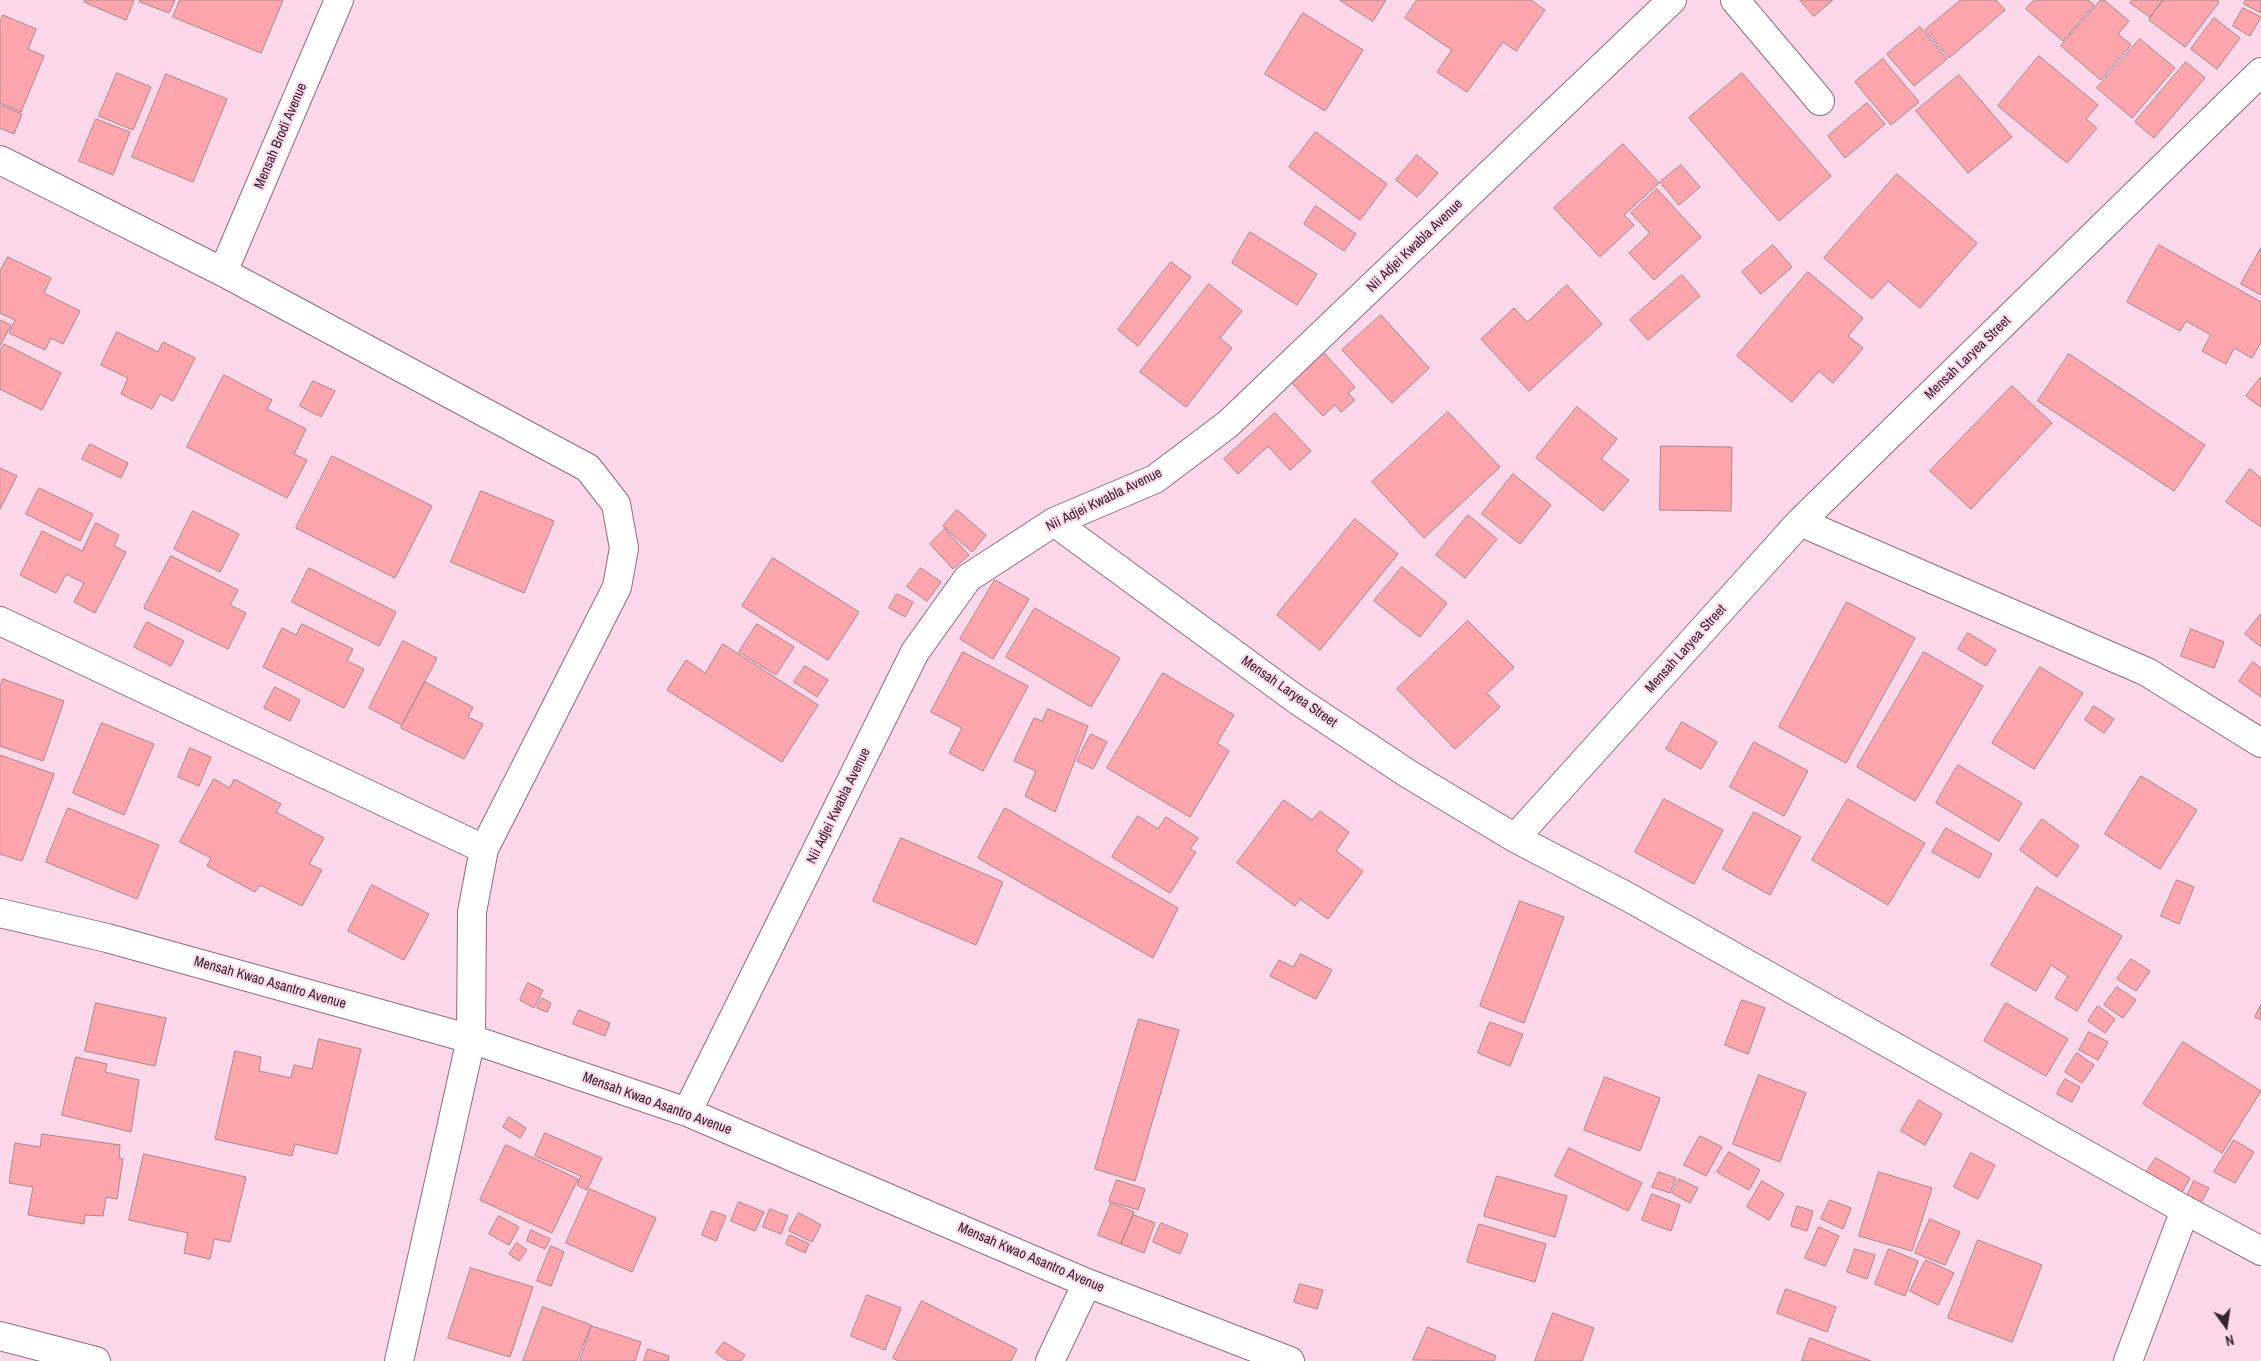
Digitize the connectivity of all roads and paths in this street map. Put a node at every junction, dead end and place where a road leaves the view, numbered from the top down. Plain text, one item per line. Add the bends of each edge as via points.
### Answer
1 (339, 0) edge
2 (1672, 0) edge
3 (1735, 0) edge
4 (2261, 72) edge
5 (1820, 101) dead end
6 (0, 160) edge
7 (223, 272) junction
8 (1054, 522) junction
9 (1800, 522) junction
10 (0, 621) edge
11 (2261, 743) edge
12 (1515, 838) junction
13 (484, 849) junction
14 (0, 913) edge
15 (471, 1039) junction
16 (687, 1112) junction
17 (2185, 1210) junction
18 (2261, 1251) edge
19 (1087, 1283) junction
20 (0, 1336) edge
21 (96, 1361) edge
22 (399, 1361) edge
23 (1050, 1361) edge
24 (1290, 1361) edge
25 (2128, 1361) edge

1 - 7 street, Mensah Brodi Avenue
2 - 8 street, Nii Adjei Kwabla Avenue via 1228,424 1155,479
3 - 5 street
4 - 9 street, Mensah Laryea Street
6 - 7 street
7 - 13 street via 588,468 616,504 624,548 617,587
8 - 12 street, Mensah Laryea Street via 1297,700 1410,775
8 - 16 street, Nii Adjei Kwabla Avenue via 968,578 915,652
9 - 11 street via 2147,672
9 - 12 street, Mensah Laryea Street
10 - 13 street
12 - 17 street via 1628,897
13 - 15 street via 472,912
14 - 15 street, Mensah Kwao Asantro Avenue via 108,938
15 - 16 street, Mensah Kwao Asantro Avenue
15 - 22 street
16 - 19 street, Mensah Kwao Asantro Avenue
17 - 18 street
17 - 25 street
19 - 23 street
19 - 24 street, Mensah Kwao Asantro Avenue
20 - 21 street

